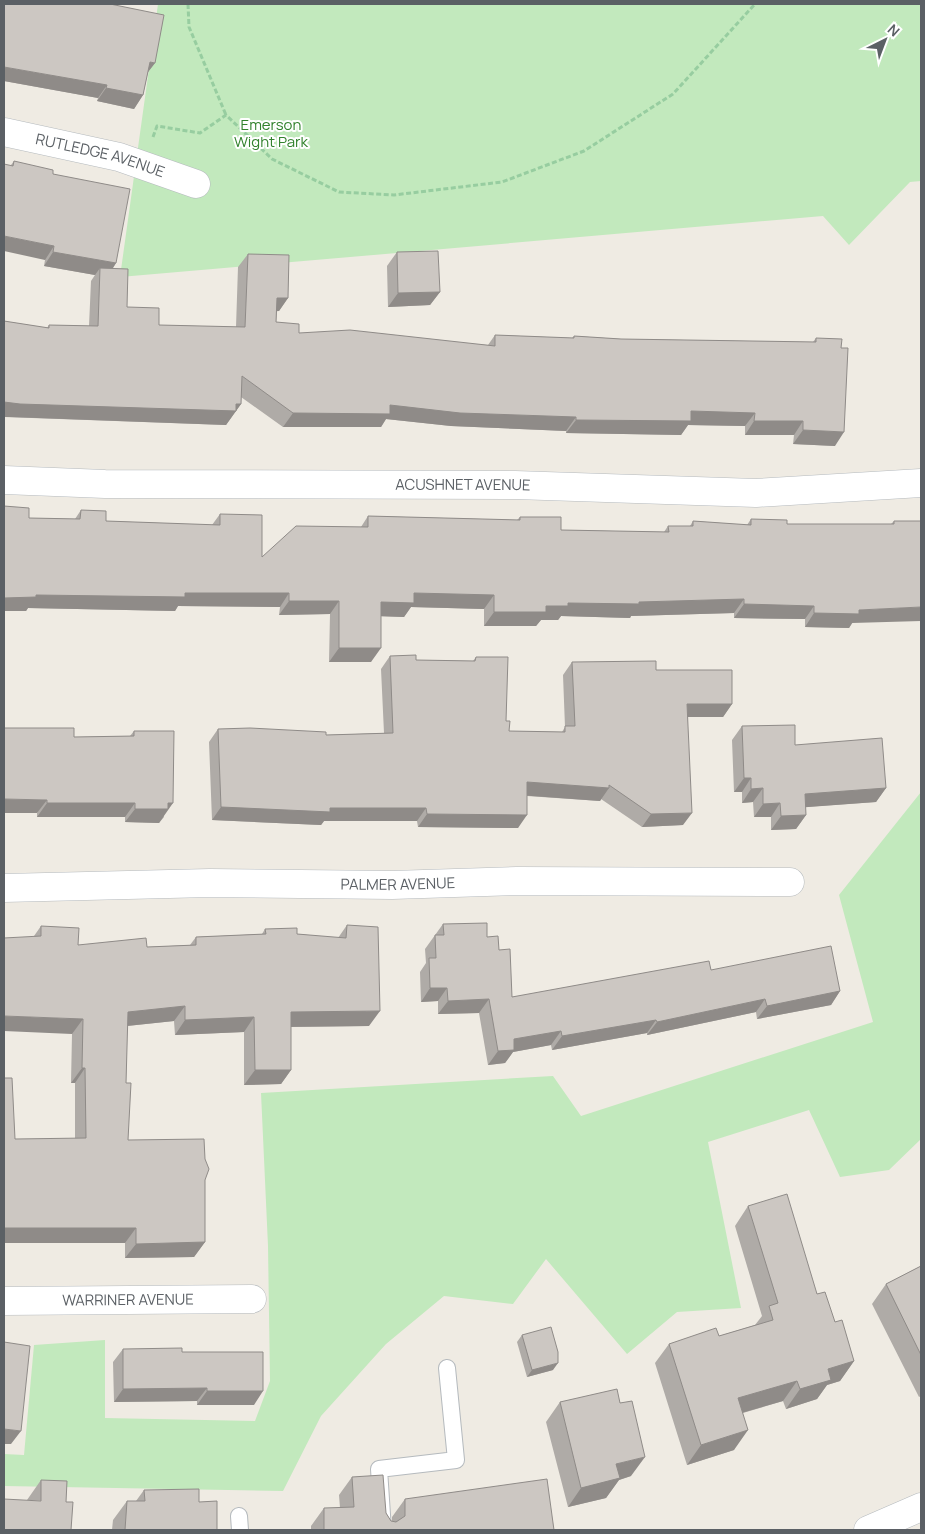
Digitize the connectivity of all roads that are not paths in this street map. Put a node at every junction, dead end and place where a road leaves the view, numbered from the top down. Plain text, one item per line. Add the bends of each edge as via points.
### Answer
1 (4, 132) edge
2 (196, 184) dead end
3 (4, 480) edge
4 (921, 483) edge
5 (790, 882) dead end
6 (4, 888) edge
7 (252, 1299) dead end
8 (4, 1301) edge
9 (447, 1368) dead end
10 (921, 1507) edge
11 (383, 1530) edge
12 (868, 1530) edge

1 - 2 street, RUTLEDGE AVENUE via 119,158
3 - 4 street, ACUSHNET AVENUE via 114,484 515,485 756,493
5 - 6 street, PALMER AVENUE via 210,883
7 - 8 street, WARRINER AVENUE
9 - 11 lane via 456,1460 379,1469
10 - 12 street

